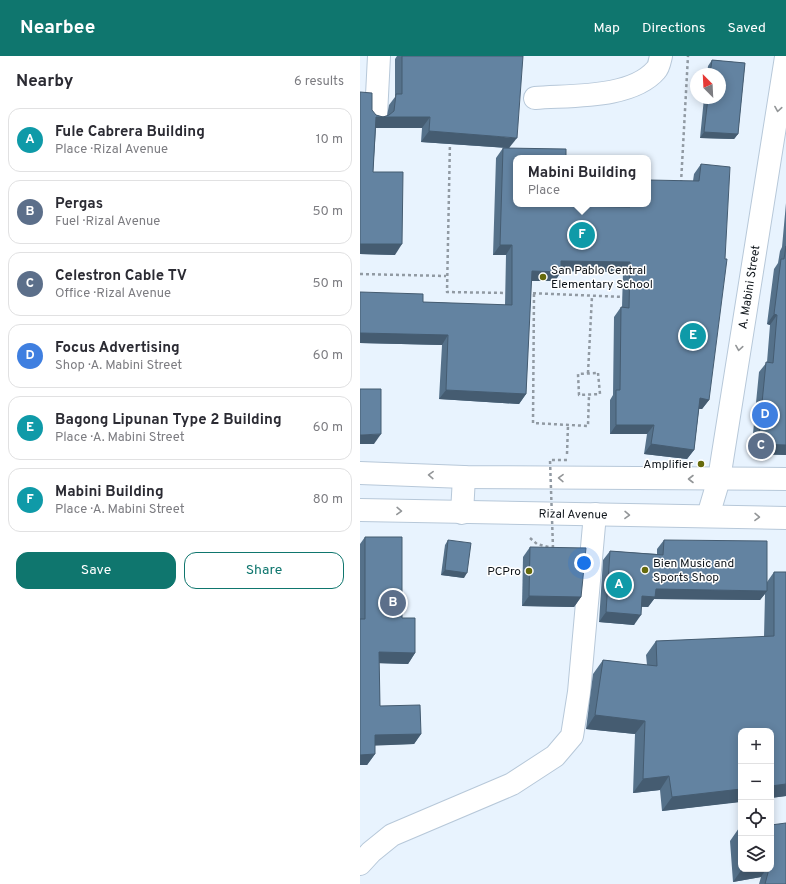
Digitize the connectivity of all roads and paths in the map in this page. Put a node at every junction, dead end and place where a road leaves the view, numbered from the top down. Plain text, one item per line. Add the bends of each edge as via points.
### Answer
1 (379, 56) edge
2 (661, 56) edge
3 (688, 56) edge
4 (786, 57) edge
5 (535, 98) dead end
6 (376, 115) edge
7 (450, 134) edge
8 (681, 189) edge
9 (360, 274) edge
10 (446, 276) junction
11 (510, 293) edge
12 (526, 294) edge
13 (534, 294) junction
14 (592, 296) junction
15 (629, 298) edge
16 (588, 373) junction
17 (589, 395) junction
18 (568, 425) junction
19 (360, 473) edge
20 (464, 477) junction
21 (719, 479) junction
22 (786, 479) edge
23 (360, 510) edge
24 (462, 513) junction
25 (595, 514) junction
26 (708, 516) junction
27 (786, 518) edge
28 (537, 544) dead end
29 (360, 864) edge

1 - 6 street
2 - 5 street via 657,70 638,84 620,91
3 - 8 path
4 -> 21 street, A. Mabini Street
7 - 10 path
9 - 10 path
10 - 11 path via 447,292
12 - 13 path
13 - 14 path
13 - 18 path via 533,423
14 - 15 path
14 - 16 path
16 - 17 path via 578,374 579,395
16 - 17 path via 598,373 600,394
17 - 18 path via 588,426
18 - 28 path, bridge via 566,460 550,460 553,548
20 -> 19 street
21 -> 20 street
20 - 24 street
21 - 22 street
21 - 26 street, A. Mabini Street
23 -> 24 street, Rizal Avenue
24 - 25 street, Rizal Avenue
25 -> 26 street, Rizal Avenue
25 - 29 street via 579,692 572,736 555,756 512,784 392,835
26 -> 27 street, Rizal Avenue

